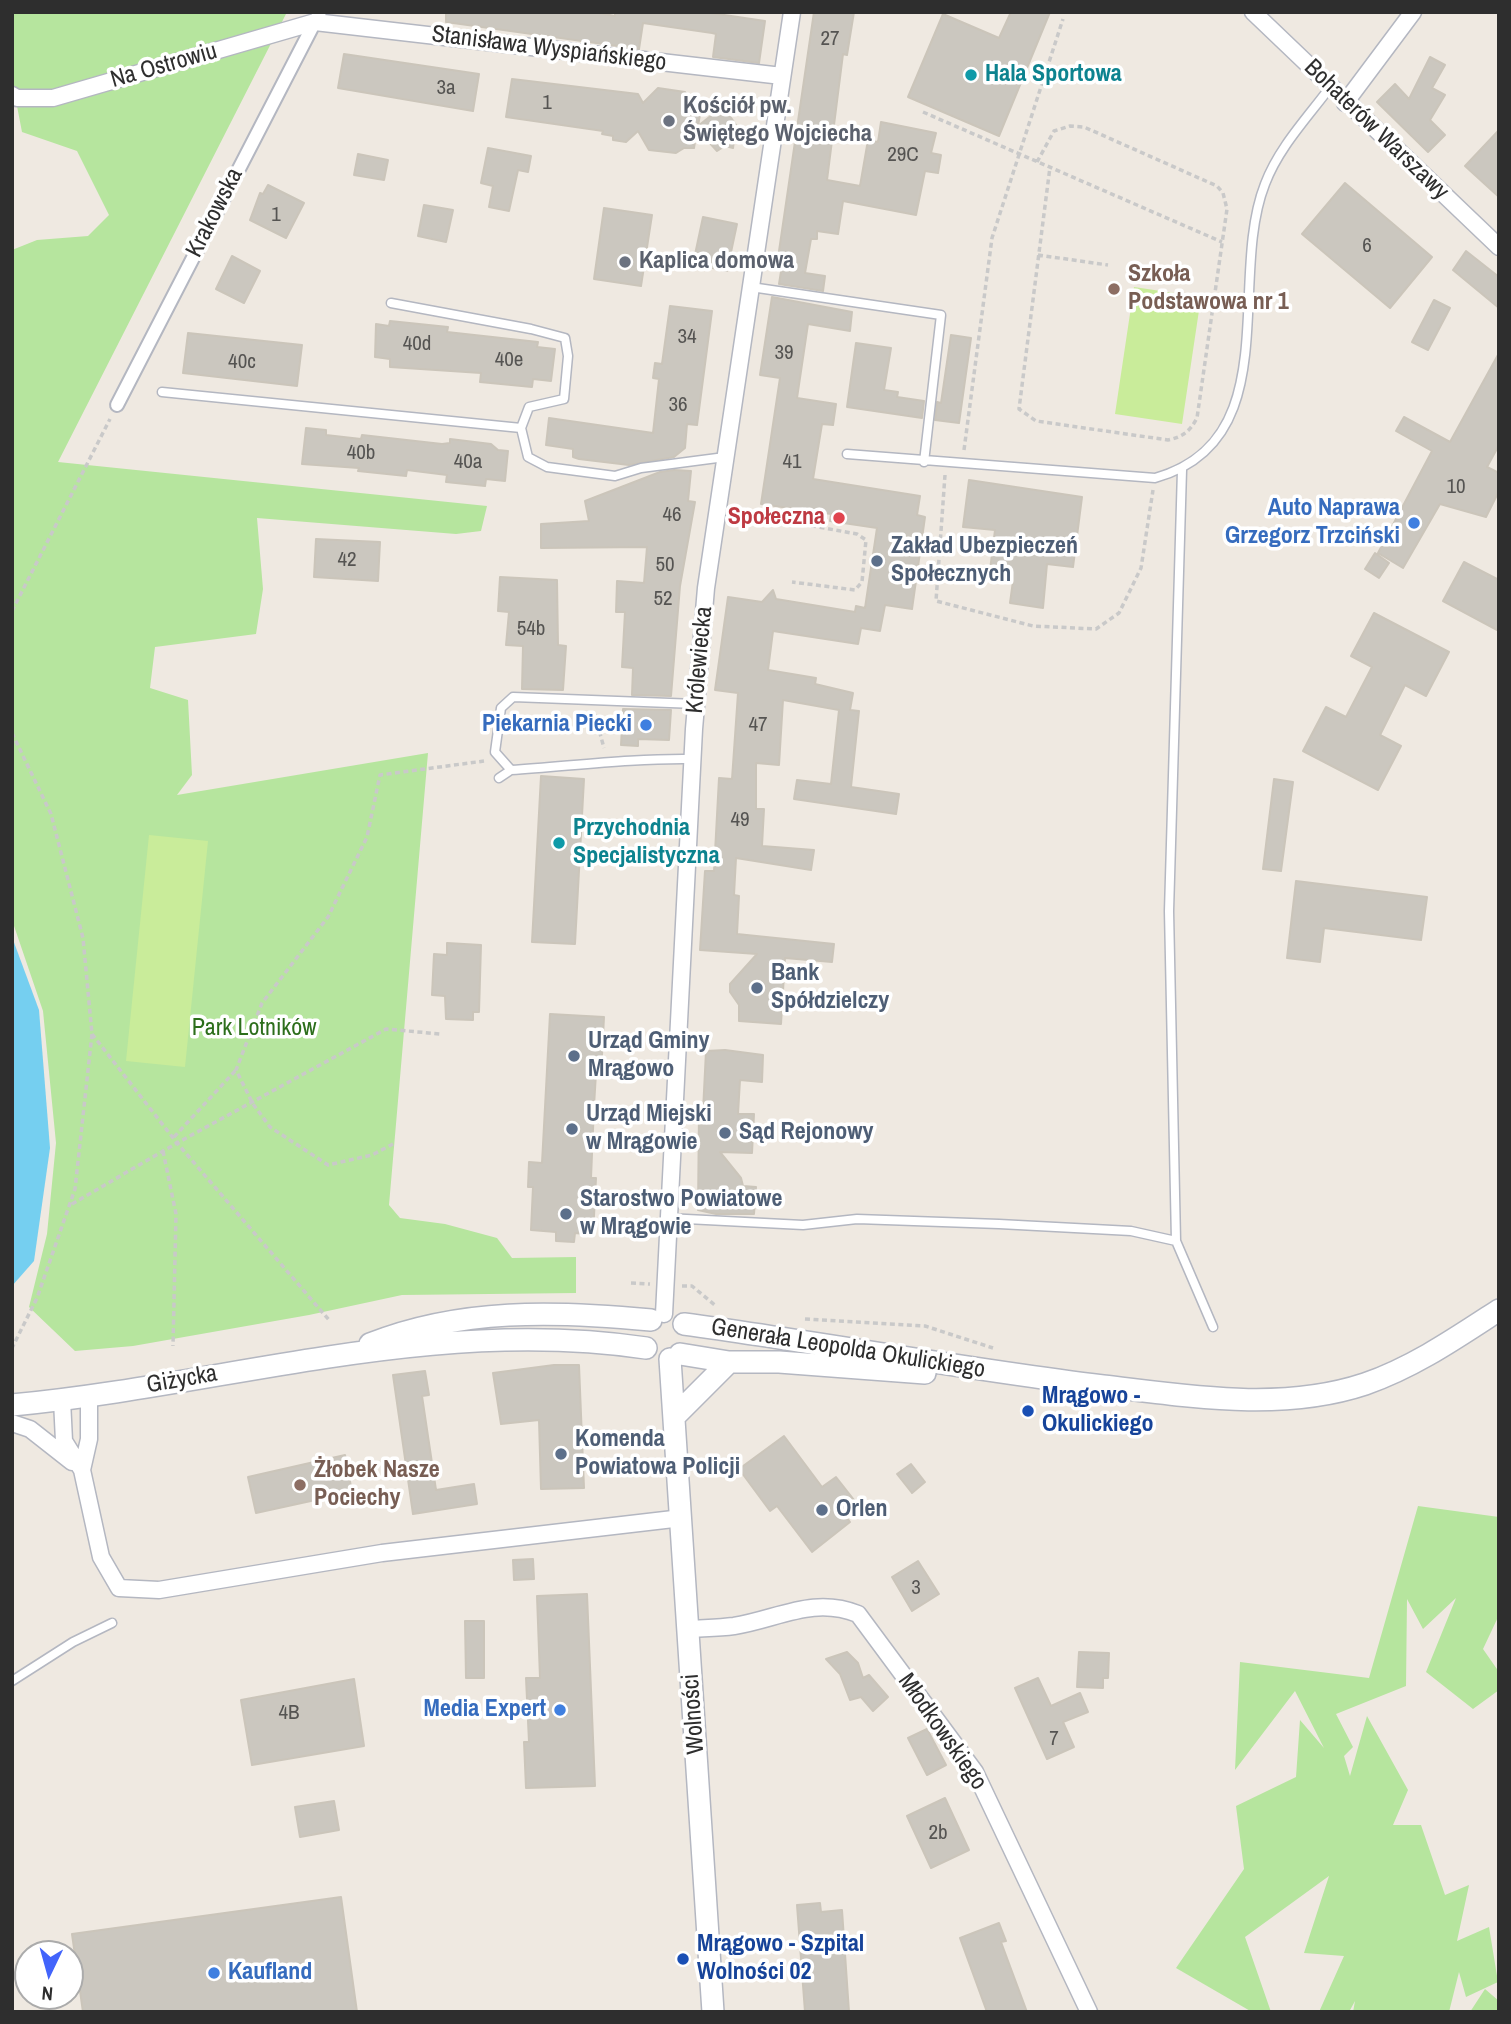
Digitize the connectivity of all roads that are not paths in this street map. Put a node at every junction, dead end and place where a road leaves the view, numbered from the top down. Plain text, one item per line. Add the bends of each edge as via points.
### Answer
1 (792, 12) edge
2 (1253, 12) edge
3 (1413, 12) edge
4 (318, 17) edge
5 (782, 76) junction
6 (1331, 86) junction
7 (12, 95) edge
8 (1345, 103) junction
9 (1499, 247) edge
10 (750, 287) junction
11 (391, 303) dead end
12 (162, 392) dead end
13 (117, 405) road end
14 (522, 428) junction
15 (847, 454) dead end
16 (725, 457) junction
17 (924, 462) junction
18 (1182, 470) junction
19 (696, 704) junction
20 (692, 759) junction
21 (511, 770) junction
22 (499, 778) dead end
23 (667, 1218) junction
24 (1177, 1241) junction
25 (1499, 1310) edge
26 (653, 1312) junction
27 (684, 1324) junction
28 (1213, 1327) dead end
29 (646, 1348) junction
30 (352, 1351) junction
31 (675, 1356) junction
32 (729, 1362) junction
33 (1011, 1375) junction
34 (89, 1395) junction
35 (62, 1400) junction
36 (12, 1405) edge
37 (675, 1416) junction
38 (12, 1423) edge
39 (82, 1470) junction
40 (682, 1518) junction
41 (112, 1623) dead end
42 (689, 1629) junction
43 (12, 1681) edge
44 (713, 2012) edge
45 (1089, 2012) edge

1 - 5 street, Królewiecka
2 - 6 street, Bohaterów Warszawy
3 - 8 street
4 - 5 street, Stanisława Wyspiańskiego
4 - 7 street, Na Ostrowiu via 53,98
4 - 13 street, Krakowska
5 - 10 street, Królewiecka
6 - 8 street, Bohaterów Warszawy
6 - 18 lane via 1283,149 1265,184 1253,231 1245,357 1236,409 1215,440
8 - 9 street, Bohaterów Warszawy
10 - 16 street, Królewiecka
10 - 17 lane via 941,315
11 - 14 lane via 565,338 564,399 528,407
12 - 14 lane
14 - 16 lane via 528,457 547,467 615,476
15 - 17 lane
16 - 19 street, Królewiecka via 706,588
17 - 18 lane via 1155,478
18 - 24 lane via 1169,911
19 - 20 street, Królewiecka
19 - 21 lane via 513,697 501,708 495,752
20 - 21 lane via 637,758
20 - 23 street, Królewiecka
21 - 22 lane
23 - 24 lane via 791,1225 857,1219 999,1224 1131,1231
23 - 26 street, Królewiecka
24 - 28 lane
25 - 33 street, Generała Leopolda Okulickiego via 1415,1363 1364,1384 1310,1396 1222,1399
26 - 27 street via 679,1318
26 - 29 street via 644,1330
26 - 30 street, Giżycka via 499,1314 405,1330
27 - 31 street via 687,1343
27 - 33 street, Generała Leopolda Okulickiego
29 - 30 street, Giżycka via 532,1337
29 - 31 street via 656,1357
30 - 34 street, Giżycka
31 - 32 street, Generała Leopolda Okulickiego
31 - 37 street, Wolności
32 - 33 street, Generała Leopolda Okulickiego
32 - 37 street
34 - 35 street, Giżycka
34 - 39 street via 89,1439
35 - 36 street, Giżycka
35 - 39 street via 64,1441
37 - 40 street, Wolności
38 - 39 street via 30,1429
39 - 40 street via 101,1557 119,1588 159,1590 382,1553
40 - 42 street, Wolności
41 - 43 lane
42 - 44 street, Wolności
42 - 45 street, Młodkowskiego via 734,1626 798,1609 838,1606 858,1614 975,1772

